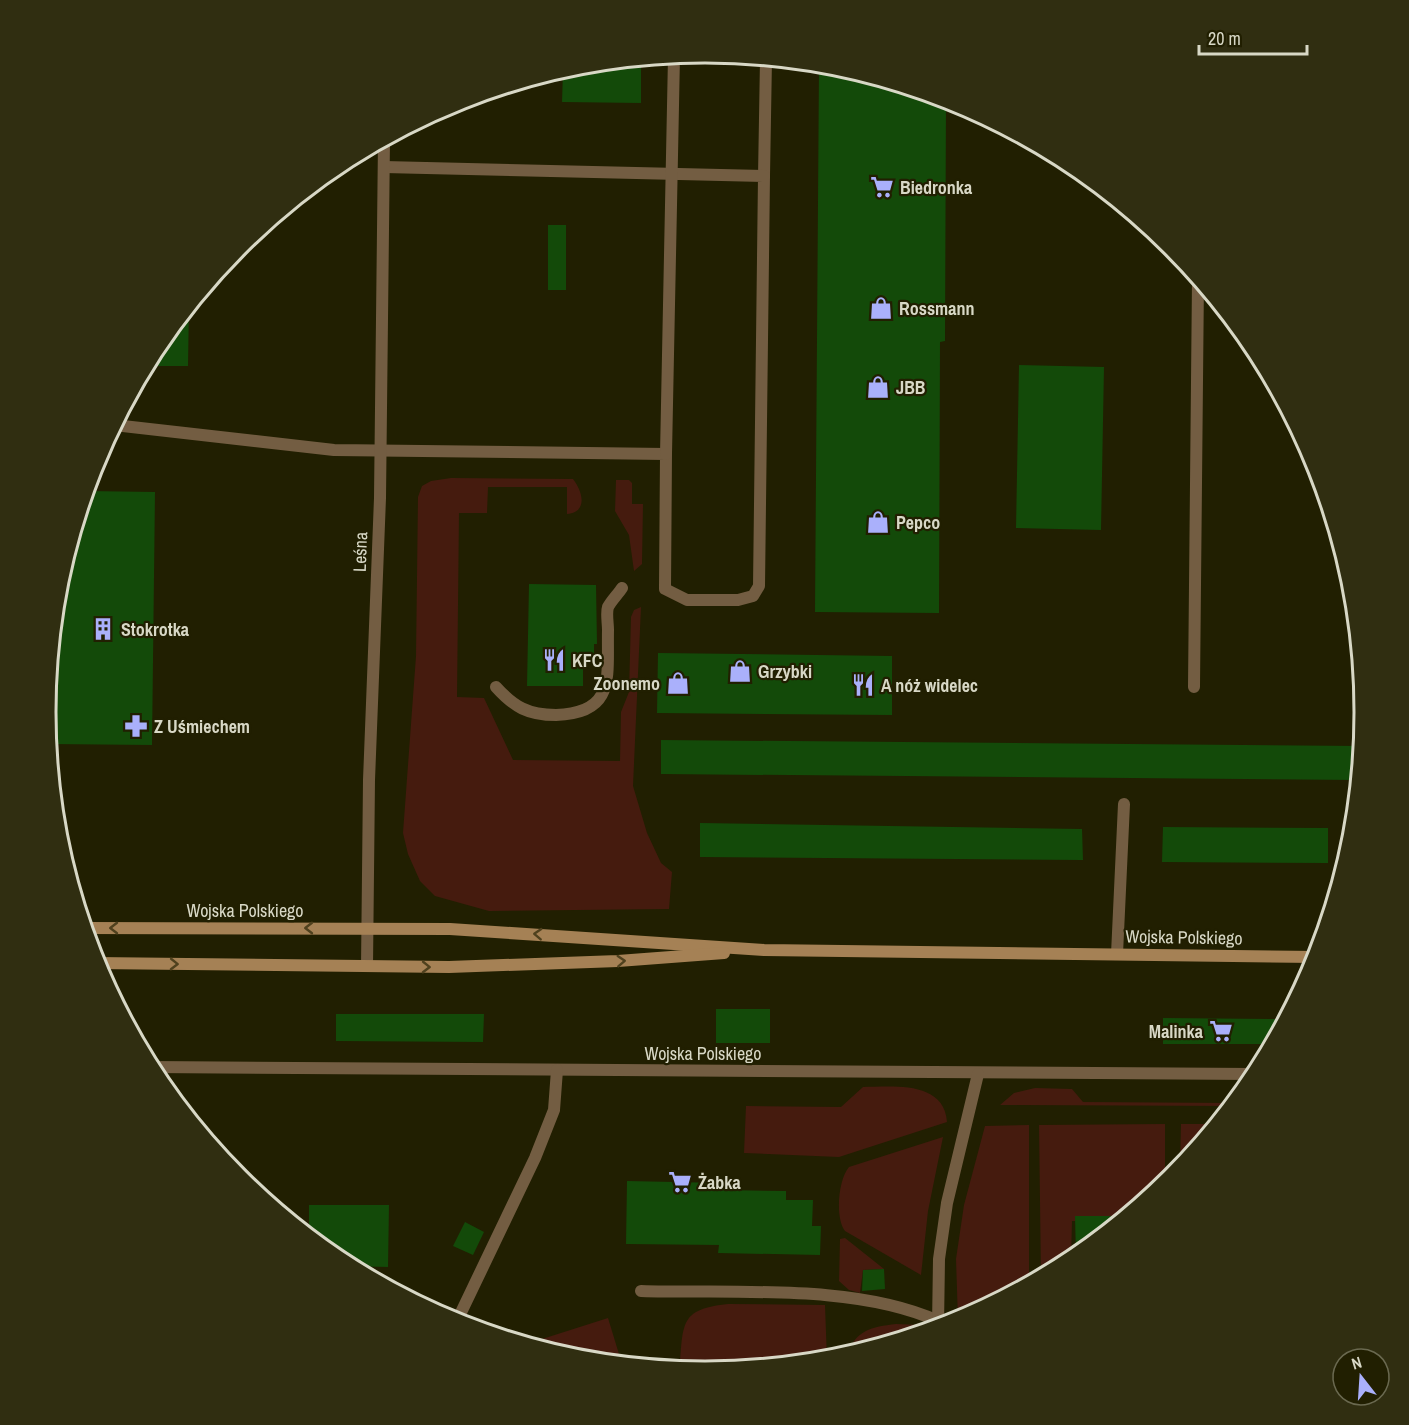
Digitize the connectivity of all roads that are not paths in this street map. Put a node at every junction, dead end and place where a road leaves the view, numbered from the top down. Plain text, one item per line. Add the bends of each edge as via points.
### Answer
1 (674, 64) edge
2 (766, 67) edge
3 (384, 148) edge
4 (384, 167) junction
5 (673, 175) junction
6 (764, 176) junction
7 (1198, 292) edge
8 (122, 426) edge
9 (380, 452) junction
10 (666, 454) junction
11 (622, 588) dead end
12 (496, 687) dead end
13 (1194, 687) dead end
14 (1124, 804) dead end
15 (93, 928) edge
16 (368, 929) junction
17 (764, 950) junction
18 (1117, 954) junction
19 (1306, 957) edge
20 (106, 963) edge
21 (368, 966) junction
22 (161, 1067) edge
23 (557, 1070) junction
24 (978, 1074) junction
25 (1243, 1074) edge
26 (641, 1291) dead end
27 (461, 1314) edge
28 (938, 1318) edge
29 (931, 1320) edge

1 - 5 street
2 - 6 street
3 - 4 street, Leśna
4 - 5 street
4 - 9 street, Leśna
5 - 6 street
5 - 10 street
6 - 10 street via 759,586 753,596 738,600 687,600 665,589
7 - 13 street
8 - 9 street via 275,445
9 - 10 street
9 - 16 street, Leśna
11 - 12 street via 608,607 607,686 590,709 576,714 528,713 511,704
14 - 18 street
16 -> 15 main road, Wojska Polskiego
17 -> 16 main road, Wojska Polskiego via 484,930
16 - 21 street, Leśna
17 - 18 main road, Wojska Polskiego
21 -> 17 main road, Wojska Polskiego via 607,961
18 - 19 main road, Wojska Polskiego
20 -> 21 main road, Wojska Polskiego
22 - 23 street, Wojska Polskiego
23 - 24 street, Wojska Polskiego
23 - 27 street via 554,1110 536,1158
24 - 25 street, Wojska Polskiego
24 - 28 street via 947,1203 939,1259
26 - 29 street via 833,1295 915,1311

